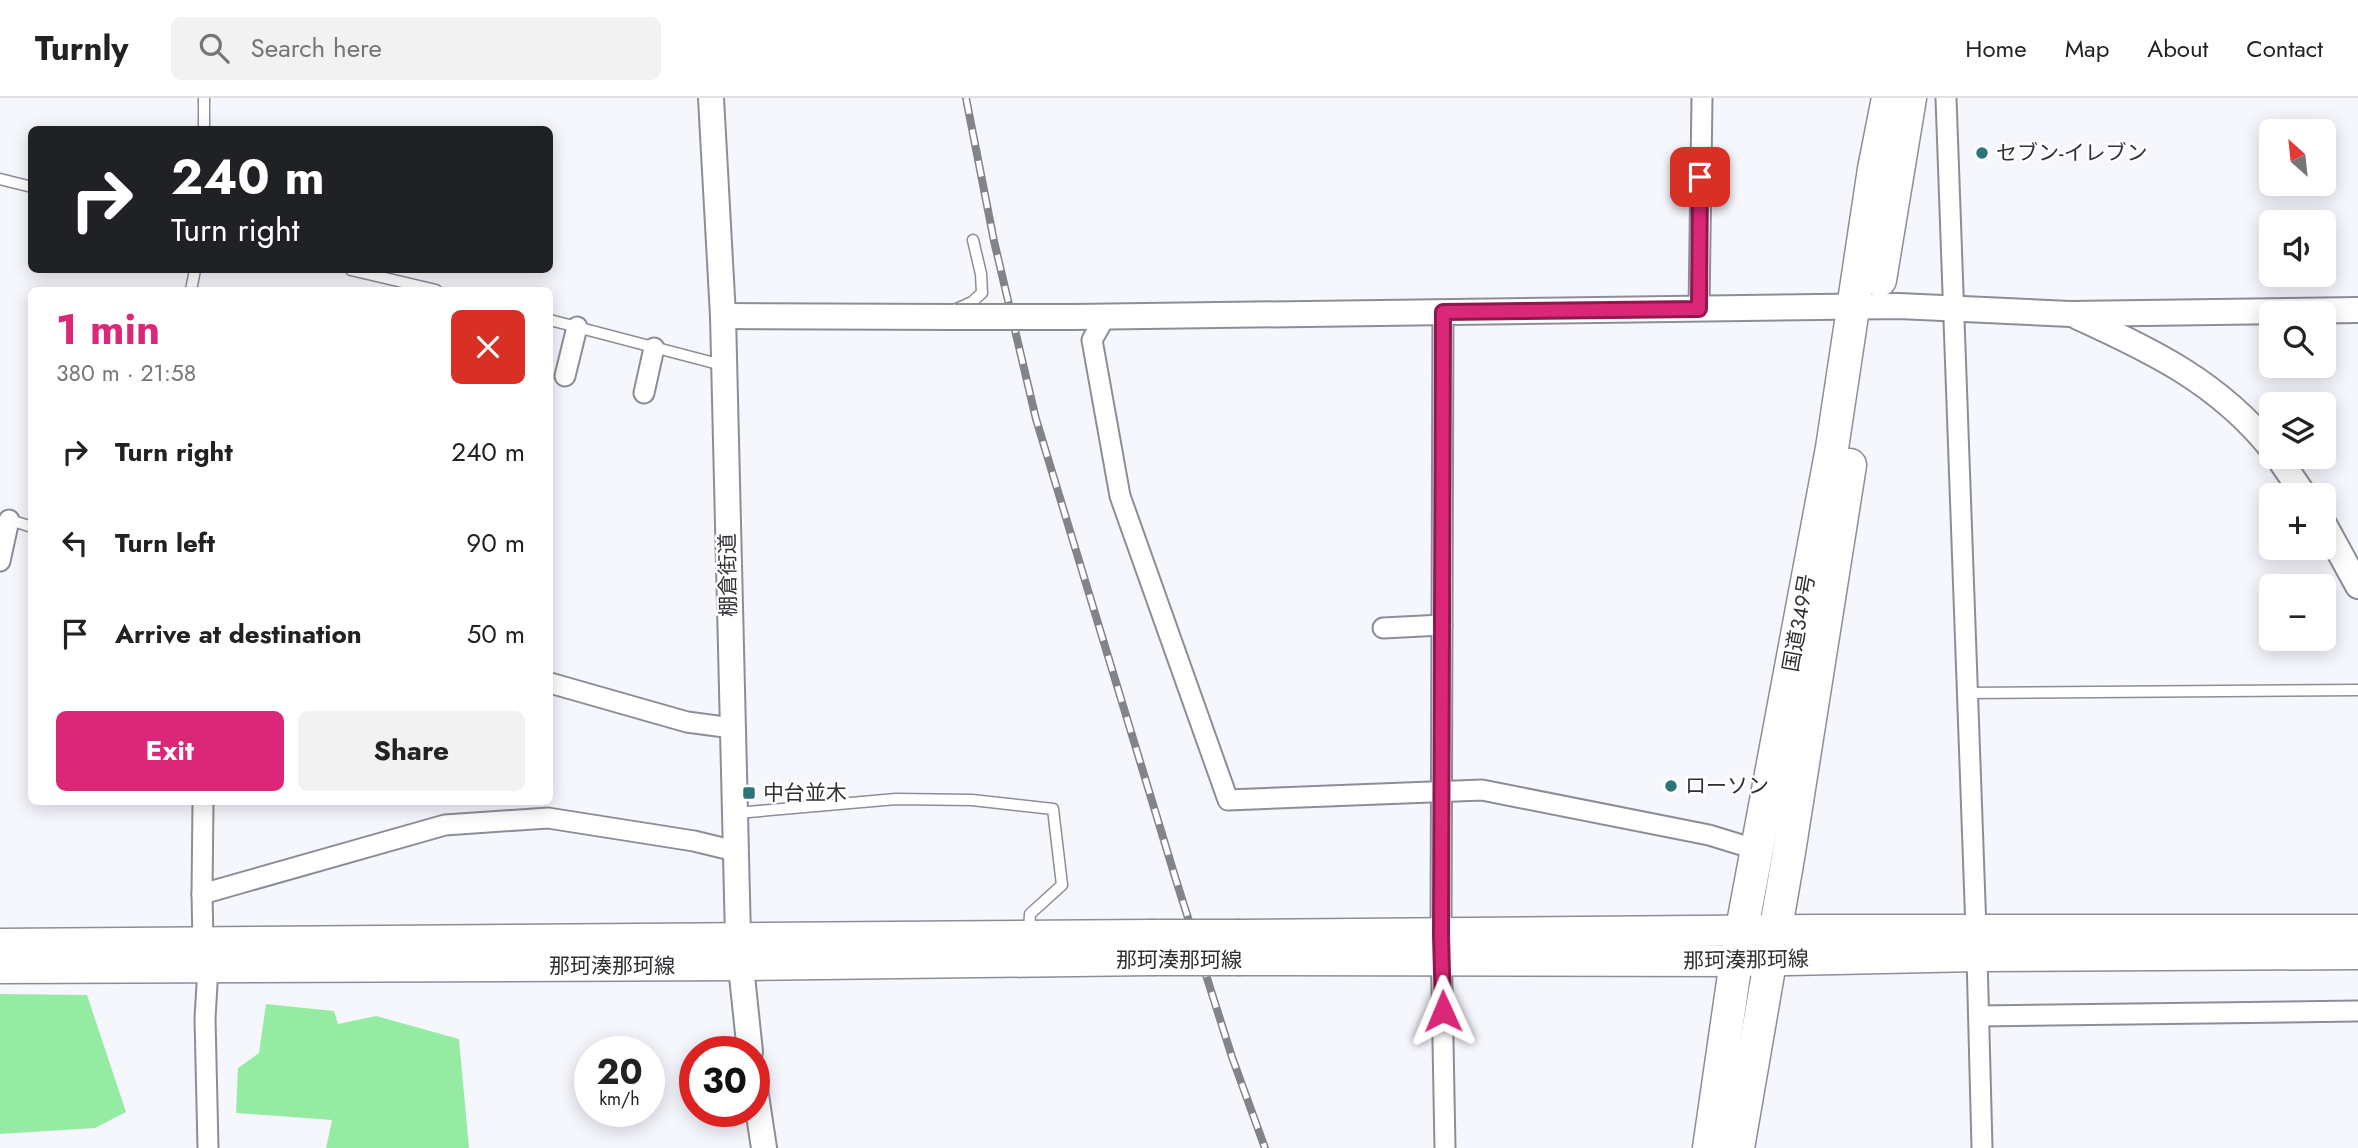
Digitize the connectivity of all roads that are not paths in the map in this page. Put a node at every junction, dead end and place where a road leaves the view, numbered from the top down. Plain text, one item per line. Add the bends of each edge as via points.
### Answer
1 (204, 98) edge
2 (711, 98) edge
3 (1702, 98) edge
4 (1888, 98) edge
5 (1910, 98) edge
6 (1946, 98) edge
7 (204, 126) edge
8 (0, 179) edge
9 (28, 186) edge
10 (974, 240) dead end
11 (364, 273) edge
12 (423, 287) edge
13 (1865, 307) junction
14 (1955, 307) junction
15 (1699, 309) junction
16 (2358, 310) edge
17 (1443, 312) junction
18 (2070, 314) junction
19 (723, 316) junction
20 (946, 317) junction
21 (1105, 317) junction
22 (553, 321) edge
23 (576, 327) junction
24 (654, 348) junction
25 (724, 366) junction
26 (565, 376) dead end
27 (644, 393) dead end
28 (2259, 433) edge
29 (4, 519) edge
30 (28, 526) edge
31 (2336, 546) edge
32 (0, 561) edge
33 (2358, 586) edge
34 (1442, 625) junction
35 (1383, 628) dead end
36 (553, 684) edge
37 (2358, 690) edge
38 (1966, 693) junction
39 (732, 728) junction
40 (1442, 791) junction
41 (203, 805) edge
42 (734, 813) junction
43 (1758, 850) junction
44 (736, 851) junction
45 (202, 894) junction
46 (2358, 930) edge
47 (1029, 936) junction
48 (1976, 943) junction
49 (0, 944) edge
50 (1772, 945) junction
51 (1739, 946) junction
52 (1151, 947) junction
53 (1442, 947) junction
54 (739, 952) junction
55 (2358, 954) edge
56 (205, 955) junction
57 (0, 968) edge
58 (2358, 1011) edge
59 (1979, 1016) junction
60 (748, 1036) edge
61 (761, 1127) edge
62 (208, 1148) edge
63 (764, 1148) edge
64 (1445, 1148) edge
65 (1709, 1148) edge
66 (1738, 1148) edge
67 (1982, 1148) edge

1 - 7 lane
2 - 19 street, 棚倉街道
3 - 15 street
4 - 13 highway, 国道349号 via 1874,169
5 - 13 highway, 国道349号
6 - 14 street
8 - 9 lane
10 - 20 lane via 982,293
11 - 12 lane
13 - 14 street
13 - 15 street
13 - 43 highway, 国道349号 via 1832,448
13 - 50 highway, 国道349号
14 - 18 street
14 - 38 street
15 - 17 street
16 - 18 street
17 - 21 street
17 - 34 street
18 - 28 street via 2190,374
19 - 20 street
19 - 25 street, 棚倉街道
20 - 21 street, bridge
21 - 40 street via 1092,340 1120,496 1228,800
22 - 23 lane
23 - 24 lane
23 - 26 street
24 - 25 lane
24 - 27 street
25 - 39 street, 棚倉街道
29 - 30 lane
29 - 32 street
31 - 33 street
34 - 35 street
34 - 40 street
36 - 39 street via 687,722
37 - 38 lane
38 - 48 street
39 - 42 street, 棚倉街道
40 - 43 street via 1482,790 1709,835
40 - 53 street
41 - 45 street
42 - 44 street, 棚倉街道
42 - 47 lane via 895,799 972,800 1053,809 1062,885 1030,914
43 - 51 highway, 国道349号
44 - 45 street via 548,818 445,825
44 - 54 street, 棚倉街道
45 - 56 street
46 - 48 main road, 那珂湊那珂線
47 - 52 main road, 那珂湊那珂線
47 - 54 main road, 那珂湊那珂線
48 - 50 main road, 那珂湊那珂線
48 - 55 main road, 那珂湊那珂線
48 - 59 street
49 - 56 main road, 那珂湊那珂線
50 - 51 main road, 那珂湊那珂線
50 - 66 highway, 国道349号
51 - 53 main road, 那珂湊那珂線
51 - 65 highway, 国道349号
52 - 53 main road, 那珂湊那珂線, bridge
52 - 54 main road, 那珂湊那珂線
53 - 64 street
54 - 56 main road, 那珂湊那珂線
54 - 60 street, 棚倉街道
56 - 57 main road, 那珂湊那珂線
56 - 62 street
58 - 59 street
59 - 67 street
61 - 63 street

